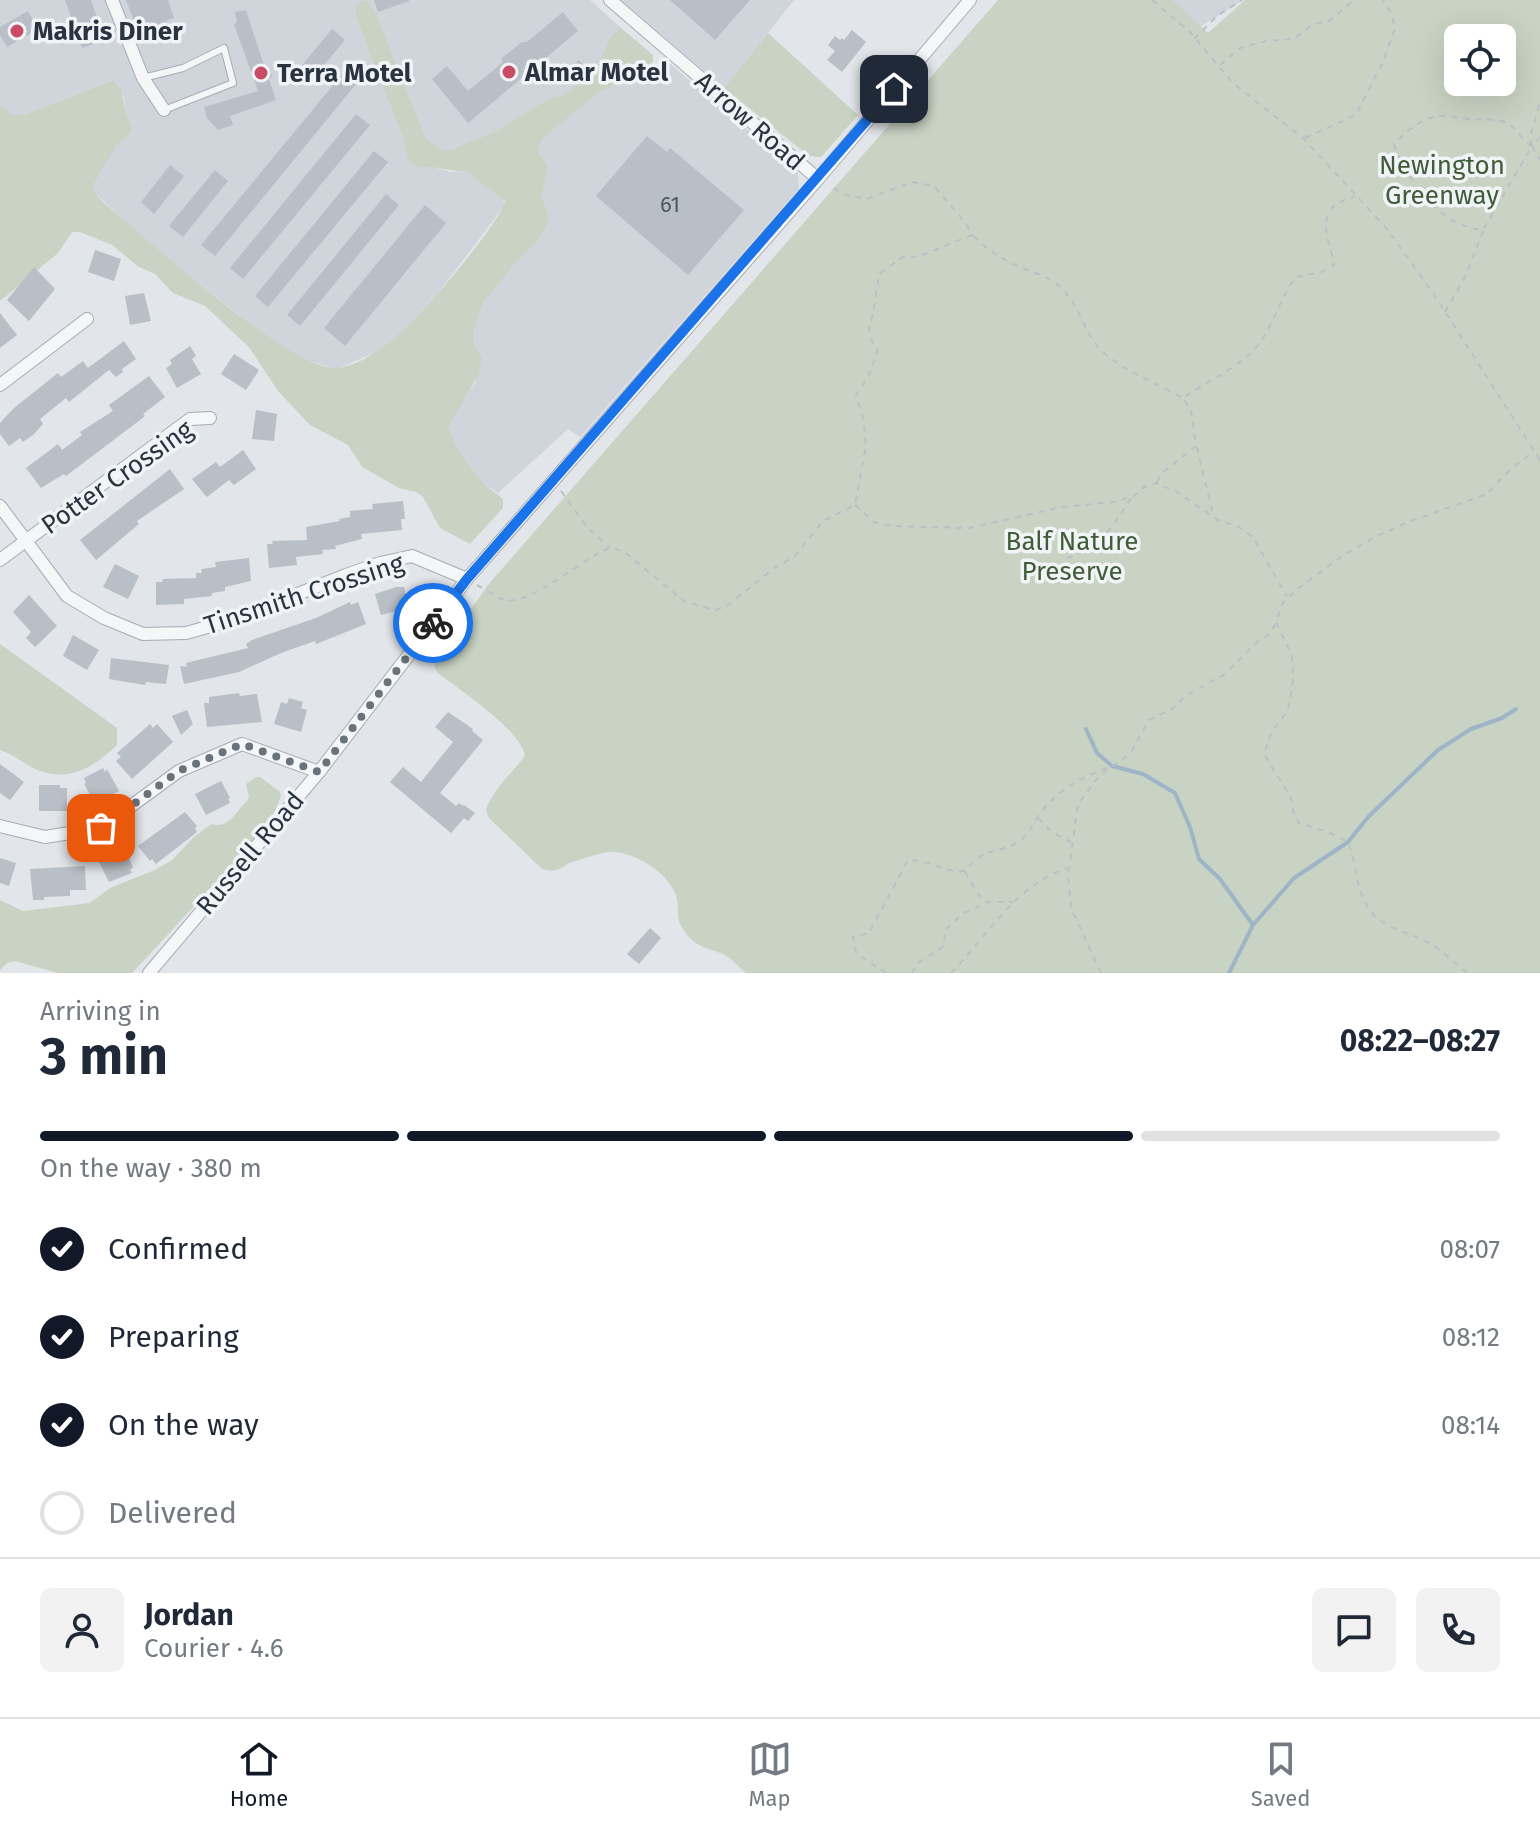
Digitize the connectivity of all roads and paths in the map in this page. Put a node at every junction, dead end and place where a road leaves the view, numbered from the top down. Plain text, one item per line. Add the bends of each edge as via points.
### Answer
1 (112, 0) edge
2 (610, 0) edge
3 (970, 0) edge
4 (1152, 0) edge
5 (1242, 0) edge
6 (1354, 0) edge
7 (1383, 0) edge
8 (1194, 39) junction
9 (1219, 66) junction
10 (143, 78) junction
11 (1540, 102) edge
12 (164, 110) joint
13 (1540, 137) edge
14 (1304, 139) junction
15 (1532, 146) junction
16 (1540, 160) edge
17 (818, 179) junction
18 (1356, 195) junction
19 (1483, 230) junction
20 (972, 235) junction
21 (1445, 312) junction
22 (87, 319) dead end
23 (0, 385) edge
24 (1183, 398) junction
25 (210, 418) dead end
26 (1196, 446) junction
27 (1534, 451) junction
28 (1540, 460) edge
29 (554, 479) junction
30 (1156, 483) junction
31 (1132, 497) junction
32 (855, 505) junction
33 (0, 506) edge
34 (1213, 517) junction
35 (27, 541) junction
36 (609, 548) junction
37 (1067, 558) dead end
38 (0, 560) edge
39 (467, 579) junction
40 (1288, 598) junction
41 (1276, 622) junction
42 (1112, 766) junction
43 (319, 772) junction
44 (1037, 817) junction
45 (0, 826) edge
46 (1072, 843) junction
47 (1069, 868) junction
48 (965, 871) junction
49 (988, 902) junction
50 (1015, 902) junction
51 (149, 973) edge
52 (886, 973) edge
53 (912, 973) edge
54 (951, 973) edge
55 (1101, 973) edge
56 (1467, 973) edge

1 - 10 street
2 - 17 street, Arrow Road
3 - 17 street, Russell Road
4 - 8 path
5 - 8 path
6 - 9 path via 1329,21 1314,24 1293,39 1240,48
7 - 14 path via 1395,28 1356,115
8 - 9 path
9 - 14 path
10 - 12 street
10 - 12 lane via 183,68 224,48 233,83
11 - 15 path
13 - 15 path
14 - 18 path
15 - 16 path
15 - 19 path
15 - 19 path via 1501,120 1442,115 1404,133 1394,146 1418,190 1436,207 1462,226
17 - 20 path via 843,194 867,199 912,182 934,186
17 - 29 street, Russell Road
18 - 21 path via 1388,230
18 - 24 path via 1326,217 1334,265 1296,277 1254,350
19 - 21 path
20 - 24 path via 1001,257 1058,285 1100,348
20 - 32 path via 918,257 903,257 880,273 868,324 878,351 856,395 866,445
21 - 27 path
22 - 23 street
24 - 26 path via 1191,411
25 - 35 street, Potter Crossing via 190,419
26 - 30 path
26 - 34 path
27 - 28 path
27 - 40 path via 1487,494 1375,537
29 - 36 path
29 - 39 street, Russell Road
30 - 31 path
30 - 34 path
31 - 32 path via 969,528 904,528 874,522
31 - 37 path via 1099,544
32 - 36 path via 823,521 795,556 716,610 685,602 627,554
33 - 35 street, Tinsmith Crossing
34 - 40 path via 1253,537
35 - 38 street, Potter Crossing
35 - 39 street, Tinsmith Crossing via 67,596 143,634 186,633 229,621 346,575 412,556
36 - 39 path via 522,598 504,600
39 - 43 street, Russell Road
40 - 41 path
41 - 42 path via 1271,633 1225,674 1149,720 1130,754
41 - 56 path via 1292,656 1293,680 1288,710 1264,754 1291,798 1294,816 1299,823 1348,842 1366,907 1383,924 1432,945
42 - 44 path via 1086,775
42 - 46 path via 1078,804
43 - 45 street via 242,744 179,771 101,828 45,837
43 - 51 street, Russell Road
44 - 46 path
44 - 48 path via 1018,842 984,853
46 - 47 path
47 - 50 path via 1054,872
47 - 55 path via 1071,908
48 - 49 path
48 - 52 path via 908,860 869,933 853,937 856,953
49 - 50 path
49 - 53 path via 948,924 944,946
50 - 54 path

